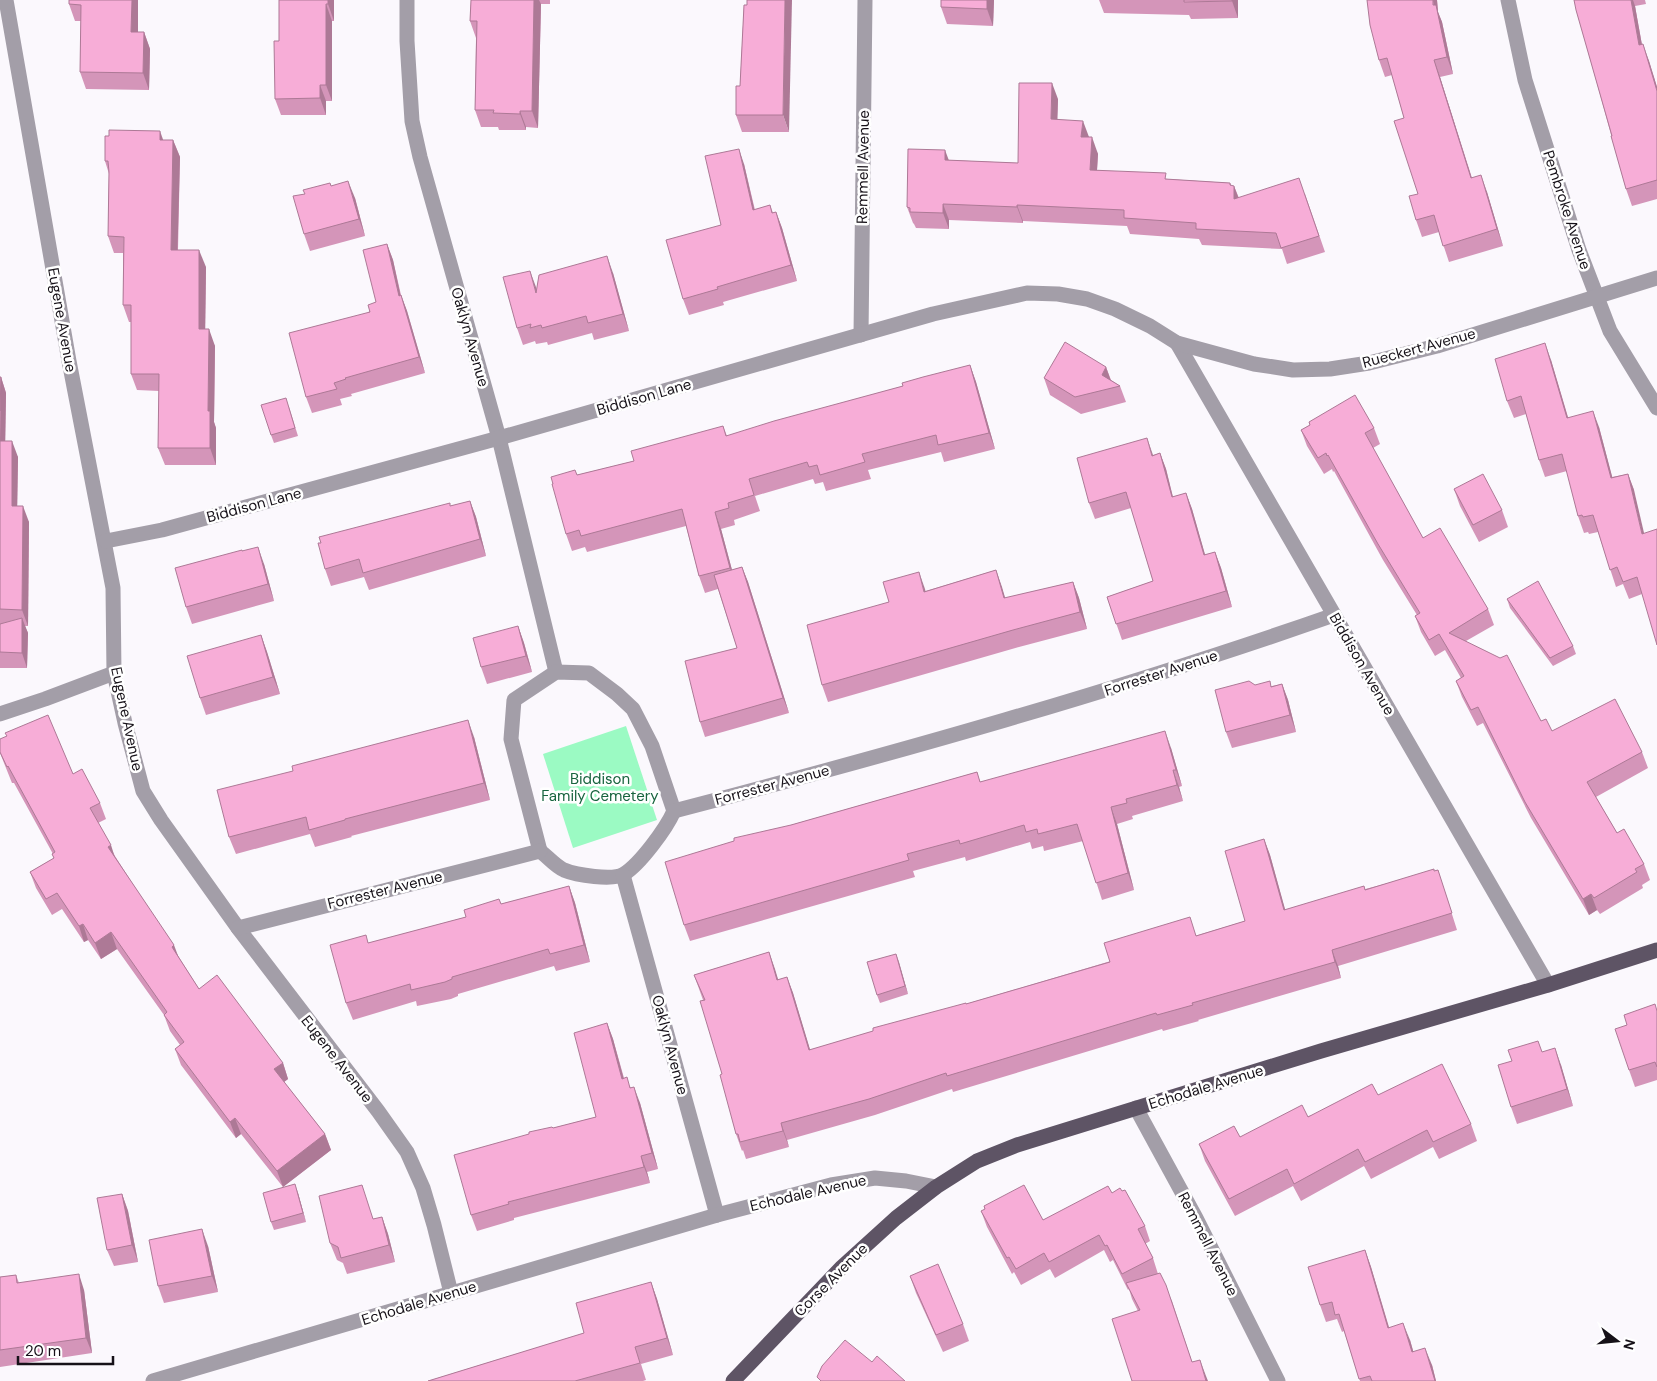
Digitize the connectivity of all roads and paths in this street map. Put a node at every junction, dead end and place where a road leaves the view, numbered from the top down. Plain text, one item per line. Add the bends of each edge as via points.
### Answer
1 (6, 0) edge
2 (407, 0) edge
3 (865, 0) edge
4 (1508, 0) edge
5 (1657, 278) edge
6 (1596, 296) junction
7 (861, 335) junction
8 (1177, 343) junction
9 (1657, 408) edge
10 (499, 438) junction
11 (106, 541) junction
12 (1334, 615) junction
13 (556, 672) junction
14 (114, 673) junction
15 (0, 714) edge
16 (674, 811) junction
17 (540, 850) junction
18 (623, 875) junction
19 (238, 928) junction
20 (1657, 950) edge
21 (1548, 985) junction
22 (1136, 1108) junction
23 (936, 1188) junction
24 (717, 1215) junction
25 (451, 1294) junction
26 (153, 1381) edge
27 (733, 1381) edge
28 (1278, 1381) edge

1 - 11 street, Eugene Avenue via 69,361
2 - 10 street, Oaklyn Avenue via 414,130
3 - 7 street, Remmell Avenue
4 - 6 street, Pembroke Avenue via 1525,80
5 - 6 street, Rueckert Avenue
6 - 8 street, Rueckert Avenue via 1437,346 1330,369 1294,370 1254,364
6 - 9 street, Pembroke Avenue via 1610,331
7 - 8 street, Biddison Lane via 933,314 1027,293 1058,294 1115,309
7 - 10 street, Biddison Lane
8 - 12 street, Biddison Avenue
10 - 11 street, Biddison Lane via 162,530
10 - 13 street, Oaklyn Avenue
11 - 14 street, Eugene Avenue via 114,588
12 - 16 street, Forrester Avenue via 1064,703
12 - 21 street, Biddison Avenue
13 - 16 street via 589,673 633,708 652,746
13 - 17 street via 514,700 511,739
14 - 15 street
14 - 19 street, Eugene Avenue via 143,791
16 - 18 street via 648,851
17 - 18 street via 563,870 593,876
17 - 19 street, Forrester Avenue
18 - 24 street, Oaklyn Avenue
19 - 25 street, Eugene Avenue via 407,1152 423,1188
20 - 21 main road, Echodale Avenue
21 - 22 main road, Echodale Avenue
22 - 23 main road, Echodale Avenue via 1017,1144 977,1161
22 - 28 street, Remmell Avenue
23 - 24 street, Echodale Avenue via 875,1178 830,1185
23 - 27 main road, Corse Avenue via 896,1218 842,1267
24 - 25 street, Echodale Avenue
25 - 26 street, Echodale Avenue

